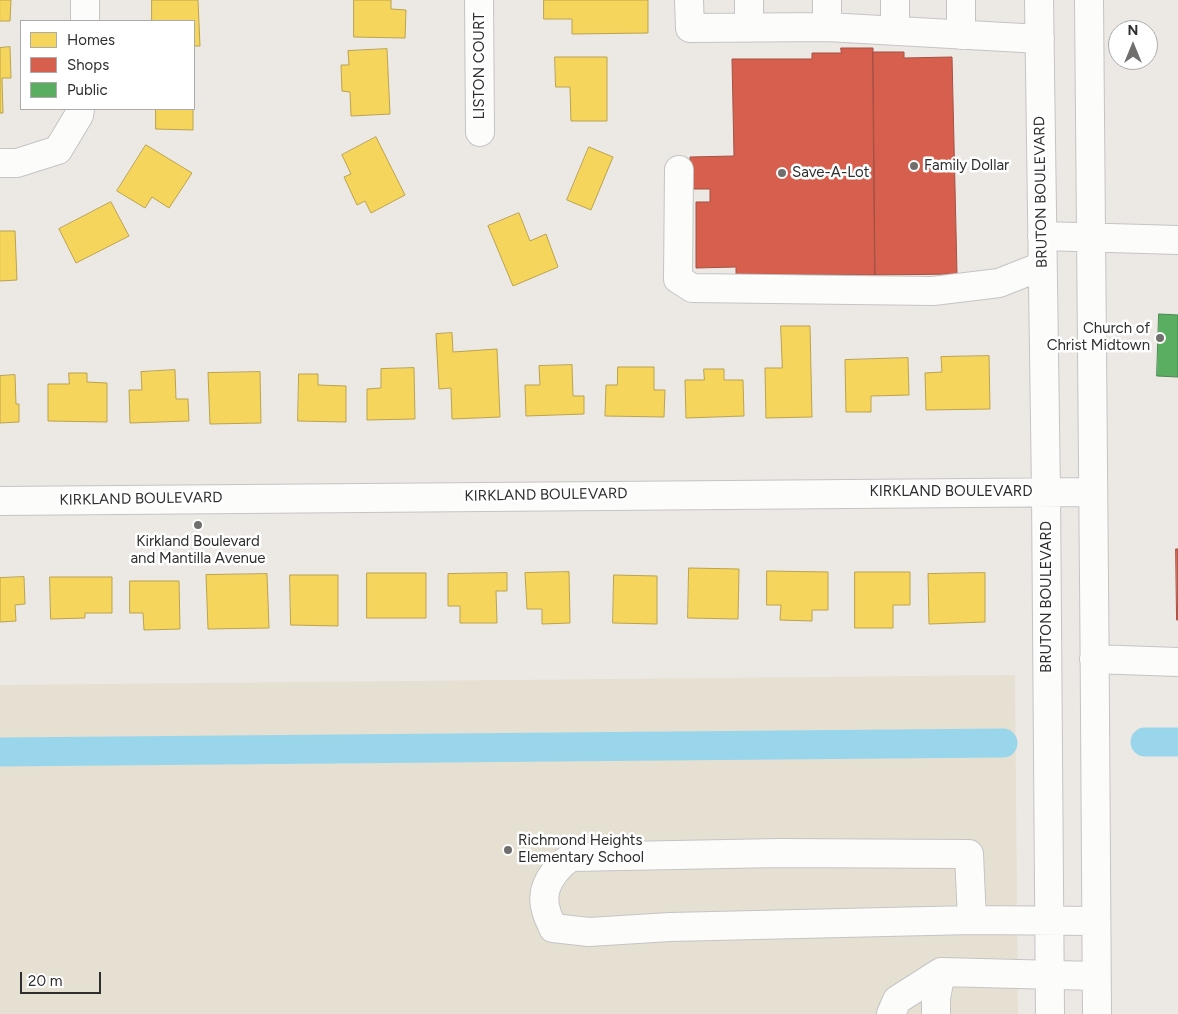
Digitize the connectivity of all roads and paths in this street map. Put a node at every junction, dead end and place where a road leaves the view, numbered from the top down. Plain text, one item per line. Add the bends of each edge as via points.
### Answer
1 (85, 0) edge
2 (479, 0) edge
3 (689, 0) edge
4 (749, 0) edge
5 (827, 0) edge
6 (895, 0) edge
7 (961, 0) edge
8 (1039, 0) edge
9 (1089, 0) edge
10 (85, 20) edge
11 (827, 27) junction
12 (749, 28) junction
13 (895, 31) junction
14 (961, 35) junction
15 (1040, 39) junction
16 (80, 110) edge
17 (480, 132) dead end
18 (0, 164) edge
19 (679, 170) dead end
20 (1042, 236) junction
21 (1092, 237) junction
22 (1178, 240) edge
23 (1042, 266) junction
24 (1046, 492) junction
25 (1092, 492) junction
26 (0, 501) edge
27 (1094, 659) junction
28 (1178, 662) edge
29 (972, 920) junction
30 (1049, 921) junction
31 (1096, 921) junction
32 (941, 972) junction
33 (1049, 976) junction
34 (1096, 976) junction
35 (891, 1014) edge
36 (936, 1014) edge
37 (1050, 1014) edge
38 (1097, 1014) edge

1 - 10 street
2 - 17 street, LISTON COURT
3 - 12 street via 690,28
4 - 12 street
5 - 11 street
6 - 13 street
7 - 14 street
8 - 15 street, BRUTON BOULEVARD
9 - 21 street
11 - 12 street
11 - 13 street
13 - 14 street
14 - 15 street
15 - 20 street, BRUTON BOULEVARD
16 - 18 street via 58,150 17,163
19 - 23 street via 678,279 692,288 933,291 999,283
20 - 21 street
20 - 23 street, BRUTON BOULEVARD
21 - 22 street
21 - 25 street
23 - 24 street, BRUTON BOULEVARD
24 - 25 street, KIRKLAND BOULEVARD
24 - 26 street, KIRKLAND BOULEVARD
24 - 30 street, BRUTON BOULEVARD
25 - 27 street
27 - 28 street
27 - 31 street
29 - 29 street via 969,854 571,857 552,874 545,908 553,928 589,932
29 - 30 street
30 - 31 street
30 - 33 street, BRUTON BOULEVARD
31 - 34 street
32 - 33 street
32 - 35 street via 897,1000
32 - 36 street
33 - 34 street
33 - 37 street, BRUTON BOULEVARD
34 - 38 street

